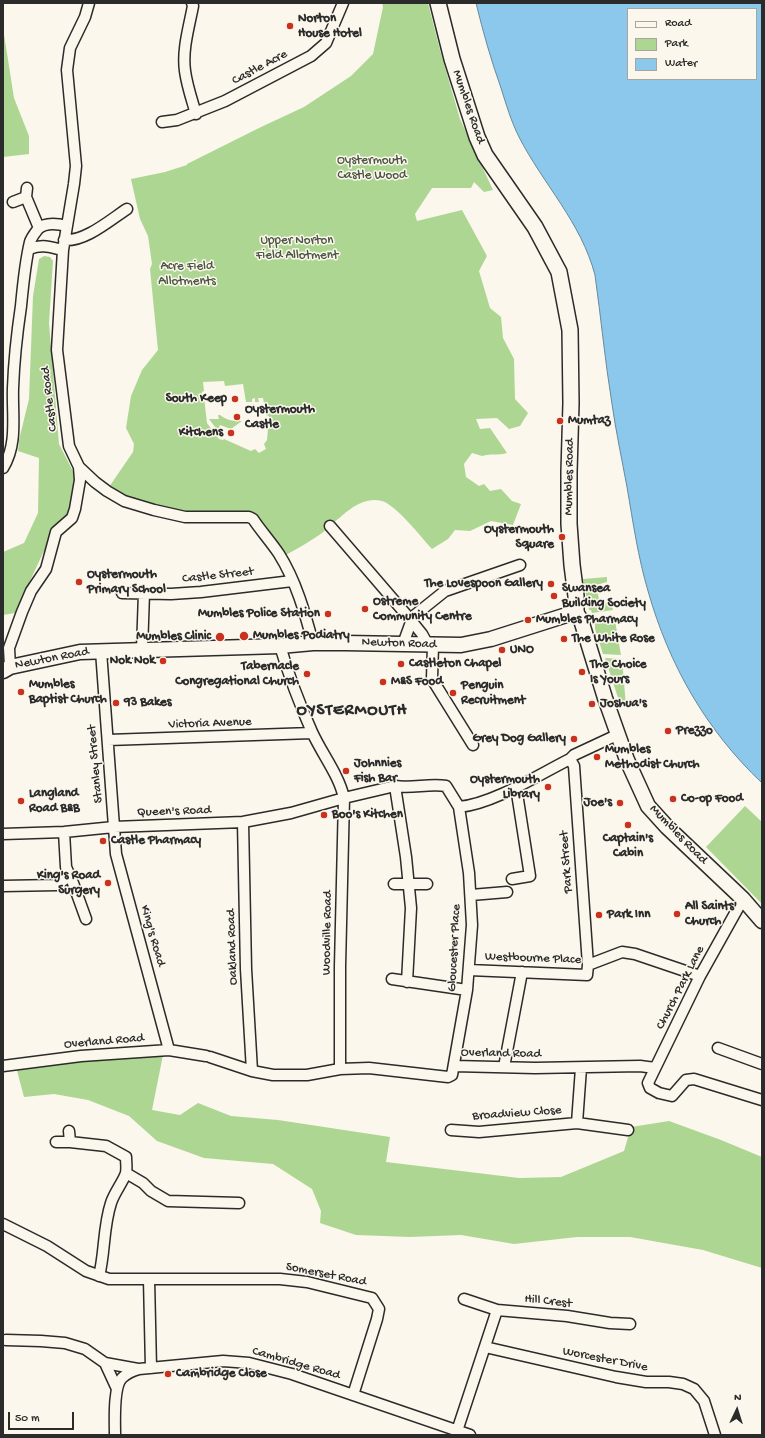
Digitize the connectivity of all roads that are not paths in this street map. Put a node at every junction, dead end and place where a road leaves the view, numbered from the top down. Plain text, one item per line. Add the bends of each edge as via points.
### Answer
1 (89, 3) edge
2 (192, 3) edge
3 (343, 3) edge
4 (438, 3) edge
5 (196, 114) junction
6 (162, 122) dead end
7 (13, 202) dead end
8 (127, 209) dead end
9 (67, 226) junction
10 (37, 231) junction
11 (64, 245) junction
12 (44, 246) junction
13 (29, 249) junction
14 (79, 467) junction
15 (3, 468) edge
16 (330, 526) dead end
17 (520, 565) dead end
18 (292, 581) junction
19 (122, 593) dead end
20 (144, 594) junction
21 (576, 612) junction
22 (411, 621) junction
23 (313, 643) junction
24 (403, 644) junction
25 (430, 645) junction
26 (280, 646) junction
27 (142, 650) junction
28 (100, 651) junction
29 (7, 669) edge
30 (312, 733) junction
31 (619, 734) junction
32 (108, 740) junction
33 (473, 745) dead end
34 (570, 758) junction
35 (394, 786) junction
36 (516, 787) junction
37 (344, 798) junction
38 (459, 807) junction
39 (243, 822) junction
40 (114, 827) junction
41 (64, 832) junction
42 (3, 834) edge
43 (69, 876) junction
44 (512, 879) dead end
45 (409, 883) junction
46 (394, 884) dead end
47 (427, 884) dead end
48 (3, 886) edge
49 (507, 892) dead end
50 (471, 895) junction
51 (743, 899) junction
52 (86, 919) dead end
53 (762, 921) edge
54 (588, 965) junction
55 (469, 970) junction
56 (522, 972) junction
57 (700, 976) junction
58 (392, 979) dead end
59 (407, 982) junction
60 (467, 990) junction
61 (718, 1048) dead end
62 (169, 1050) junction
63 (762, 1064) edge
64 (3, 1066) edge
65 (454, 1066) junction
66 (504, 1067) junction
67 (581, 1068) junction
68 (655, 1068) junction
69 (340, 1069) junction
70 (252, 1071) junction
71 (762, 1100) edge
72 (577, 1123) junction
73 (452, 1130) dead end
74 (628, 1130) dead end
75 (56, 1142) dead end
76 (126, 1173) junction
77 (239, 1203) dead end
78 (3, 1224) edge
79 (99, 1276) junction
80 (149, 1279) junction
81 (464, 1299) dead end
82 (497, 1310) junction
83 (630, 1324) dead end
84 (6, 1340) dead end
85 (485, 1347) junction
86 (105, 1363) junction
87 (151, 1368) junction
88 (139, 1369) junction
89 (117, 1389) junction
90 (353, 1394) junction
91 (457, 1431) junction
92 (114, 1435) edge
93 (470, 1435) edge
94 (715, 1435) edge

1 - 9 street, Castle Road via 70,48 67,70 76,166
2 - 5 street via 185,70
3 - 5 street, Castle Acre via 326,43 311,56
4 - 21 main road, Mumbles Road via 452,59 485,155 535,227 559,272 570,330 569,524
5 - 6 street, Castle Acre
7 - 10 street via 27,193
8 - 11 street via 99,228
9 - 10 street via 45,225
9 - 11 street, Castle Road
10 - 12 street via 38,240
10 - 13 street
11 - 12 street
11 - 14 street, Castle Road via 57,350 69,446
12 - 13 street
13 - 15 street via 16,349 13,438 10,455
14 - 18 street, Castle Road via 106,491 141,507 185,517 253,519 279,554
14 - 29 street via 80,480 72,518 56,532 46,569 31,591 9,648
16 - 22 street
17 - 22 street via 445,591
18 - 20 street, Castle Street via 201,592
18 - 23 street, Castle Road
19 - 20 street, Castle Street
20 - 27 street
21 - 25 main road, Newton Road via 492,639 461,645
21 - 31 main road, Mumbles Road via 581,620
22 - 24 street
22 - 25 street
23 - 24 main road, Newton Road
23 - 26 main road, Newton Road
24 - 25 main road, Newton Road
25 - 33 street via 432,679
26 - 27 main road, Newton Road
26 - 30 street
27 - 28 main road, Newton Road
28 - 29 main road, Newton Road via 80,652
28 - 32 street, Stanley Street
30 - 32 street, Victoria Avenue
30 - 37 street via 341,786
31 - 34 street
31 - 51 main road, Mumbles Road via 627,760 648,806
32 - 40 street, Stanley Street
34 - 36 street
34 - 54 street, Park Street via 574,766
35 - 37 street, Queen's Road
35 - 38 street, Queen's Road via 446,786
35 - 45 street
36 - 38 street
36 - 44 street via 530,876
37 - 39 street, Queen's Road via 291,813
37 - 69 street, Woodville Road
38 - 50 street, Gloucester Place
39 - 40 street, Queen's Road
39 - 70 street, Oakland Road via 246,969
40 - 41 street, Queen's Road
40 - 62 street, King's Road via 116,854
41 - 42 street, Queen's Road
41 - 43 street
43 - 48 street via 58,885
43 - 52 street
45 - 46 street
45 - 47 street
45 - 59 street via 411,908
49 - 50 street
50 - 55 street, Gloucester Place
51 - 53 main road, Mumbles Road
51 - 57 street, Church Park Lane
54 - 56 street, Westbourne Place via 587,975
54 - 57 street via 622,952
55 - 56 street, Westbourne Place
55 - 60 street, Gloucester Place
56 - 66 street
57 - 68 street, Church Park Lane
58 - 59 street
59 - 60 street
60 - 65 street, Gloucester Place
61 - 63 street
62 - 64 street, Overland Road via 81,1056
62 - 70 street, Overland Road via 208,1056
65 - 66 street, Overland Road
65 - 69 street, Overland Road via 452,1075 448,1077 369,1068
66 - 67 street, Overland Road
67 - 68 street, Overland Road
67 - 72 street, Broadview Close
68 - 71 street via 648,1083 650,1088 659,1093 672,1096 686,1080 694,1079
69 - 70 street, Overland Road via 299,1075 273,1075
72 - 73 street, Broadview Close via 479,1132
72 - 74 street
75 - 76 street via 69,1136 106,1146 126,1157
76 - 77 street via 168,1201
76 - 79 street via 110,1203
78 - 79 street, Somerset Road via 41,1242 78,1268
79 - 80 street, Somerset Road via 109,1279
80 - 87 street
80 - 90 street, Somerset Road via 280,1279 307,1282 372,1298 379,1309
81 - 82 street, Hill Crest
82 - 83 street, Hill Crest
82 - 85 street
84 - 86 street via 65,1342 85,1349
85 - 91 street
85 - 94 street, Worcester Drive via 616,1377 683,1384 694,1389 704,1401
86 - 88 street
86 - 89 street
87 - 88 street, Cambridge Road
87 - 90 street, Cambridge Road via 223,1361 249,1364 292,1374
88 - 89 street, Cambridge Road via 121,1379
89 - 92 street
90 - 91 street, Cambridge Road
91 - 93 street, Cambridge Road

